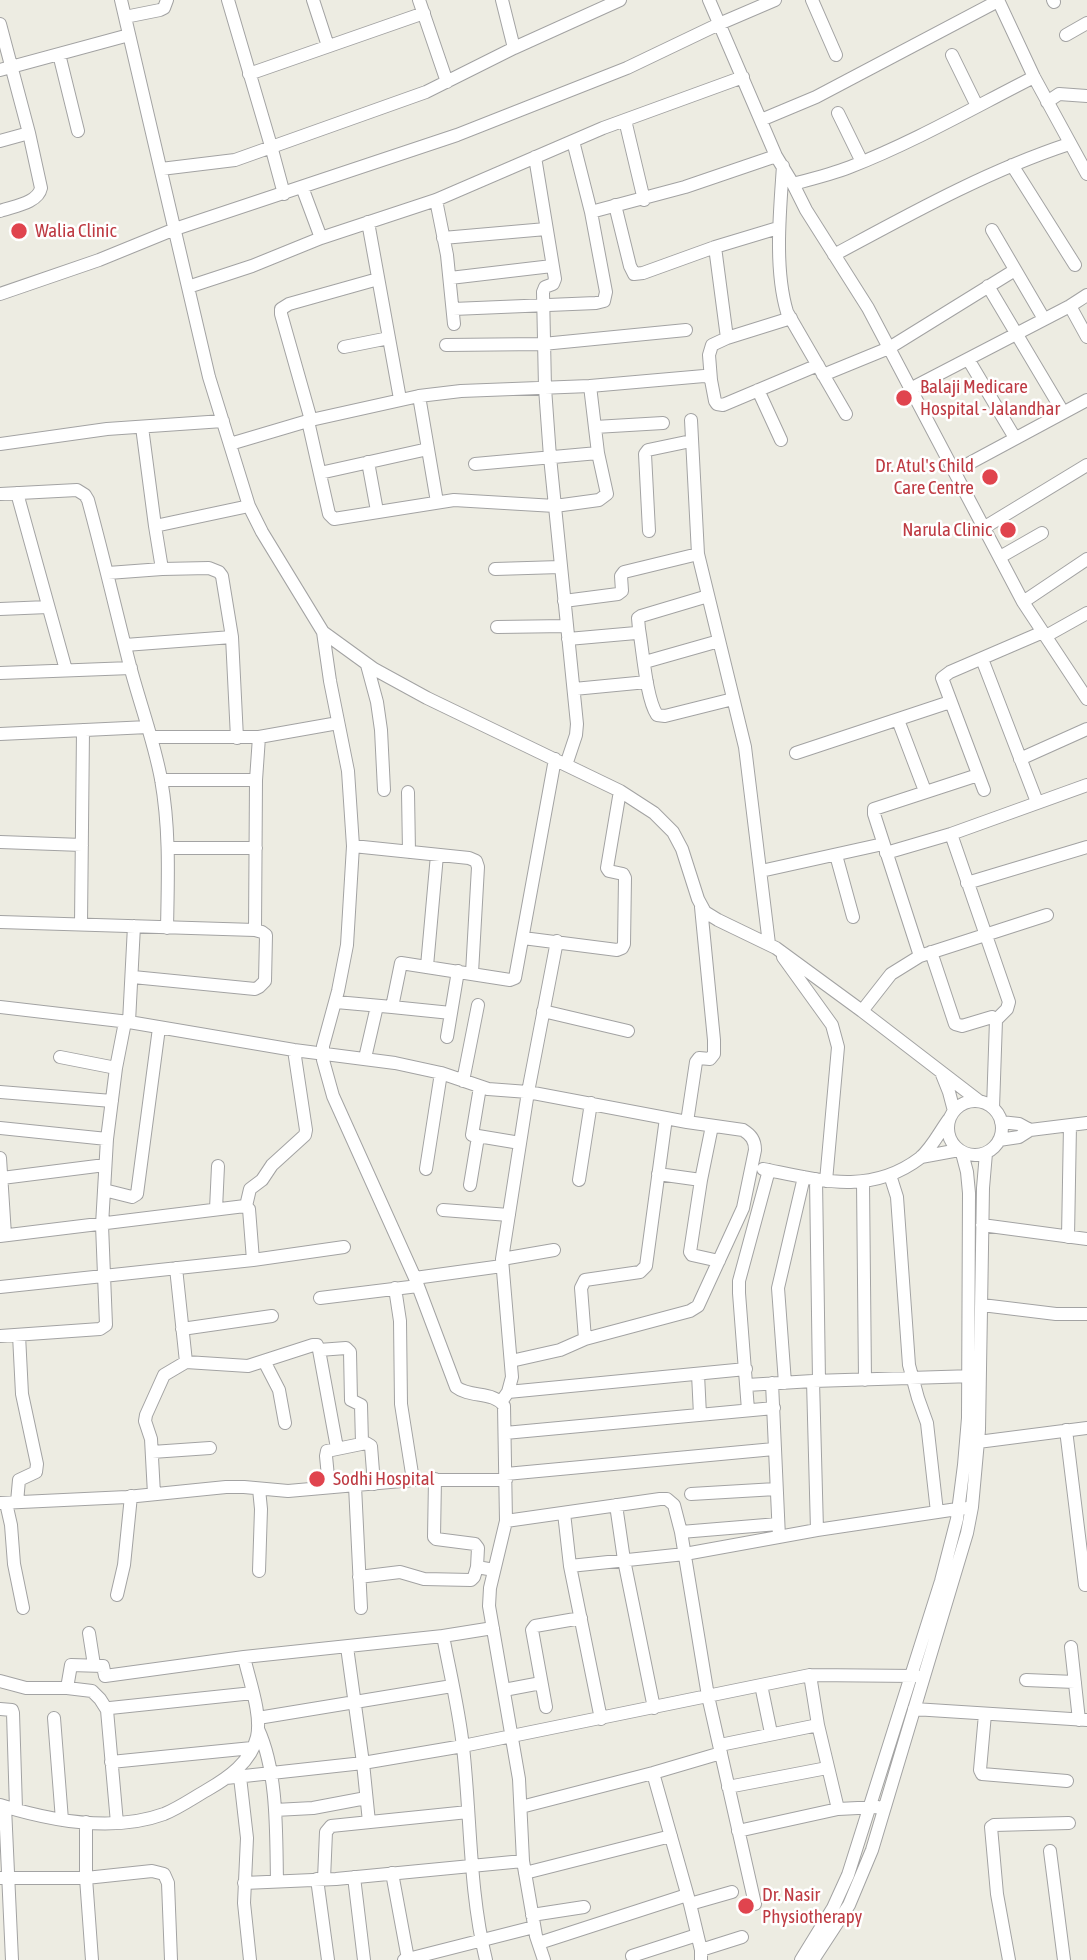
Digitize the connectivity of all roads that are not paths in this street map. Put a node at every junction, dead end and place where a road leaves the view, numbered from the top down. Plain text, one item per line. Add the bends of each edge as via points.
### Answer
1 (121, 0) edge
2 (167, 0) edge
3 (228, 0) edge
4 (313, 0) edge
5 (419, 0) edge
6 (502, 0) edge
7 (709, 0) edge
8 (775, 0) edge
9 (812, 0) edge
10 (998, 0) edge
11 (617, 1) edge
12 (424, 13) junction
13 (125, 17) junction
14 (1087, 23) edge
15 (0, 24) edge
16 (719, 24) junction
17 (1066, 34) dead end
18 (129, 35) junction
19 (328, 46) junction
20 (514, 48) junction
21 (59, 54) junction
22 (836, 55) dead end
23 (952, 55) dead end
24 (6, 68) edge
25 (249, 74) junction
26 (743, 77) junction
27 (1034, 77) junction
28 (447, 82) junction
29 (1087, 96) edge
30 (1047, 102) junction
31 (977, 106) junction
32 (838, 113) dead end
33 (625, 120) junction
34 (761, 120) junction
35 (78, 131) dead end
36 (29, 134) junction
37 (573, 141) junction
38 (0, 142) edge
39 (1069, 144) junction
40 (271, 146) junction
41 (535, 158) junction
42 (779, 161) junction
43 (862, 162) junction
44 (1012, 165) junction
45 (160, 169) junction
46 (1087, 174) edge
47 (793, 184) junction
48 (302, 187) junction
49 (284, 194) junction
50 (436, 200) junction
51 (644, 200) junction
52 (615, 205) junction
53 (0, 211) edge
54 (591, 212) junction
55 (368, 222) junction
56 (778, 228) junction
57 (175, 229) junction
58 (546, 229) junction
59 (992, 230) dead end
60 (321, 238) junction
61 (443, 238) junction
62 (715, 247) junction
63 (834, 255) junction
64 (1075, 265) dead end
65 (552, 266) junction
66 (1015, 270) junction
67 (450, 278) junction
68 (377, 279) junction
69 (188, 286) junction
70 (988, 286) junction
71 (0, 294) edge
72 (1087, 295) edge
73 (543, 306) junction
74 (1070, 306) junction
75 (453, 309) junction
76 (791, 318) junction
77 (1044, 319) junction
78 (454, 324) dead end
79 (686, 330) dead end
80 (1017, 333) junction
81 (1087, 337) edge
82 (389, 338) junction
83 (727, 338) junction
84 (543, 344) junction
85 (446, 345) dead end
86 (344, 347) dead end
87 (889, 348) junction
88 (968, 359) junction
89 (820, 370) junction
90 (711, 380) junction
91 (590, 386) junction
92 (545, 388) junction
93 (912, 388) junction
94 (758, 390) junction
95 (419, 396) junction
96 (400, 399) junction
97 (1087, 400) edge
98 (1063, 412) junction
99 (846, 415) dead end
100 (309, 420) junction
101 (691, 420) dead end
102 (223, 421) junction
103 (663, 423) dead end
104 (142, 427) junction
105 (595, 427) junction
106 (1015, 438) junction
107 (781, 440) dead end
108 (691, 441) junction
109 (0, 444) edge
110 (230, 444) junction
111 (428, 449) junction
112 (598, 453) junction
113 (550, 457) junction
114 (368, 462) junction
115 (475, 464) dead end
116 (1087, 465) edge
117 (955, 471) junction
118 (320, 473) junction
119 (17, 493) junction
120 (0, 494) edge
121 (437, 502) junction
122 (249, 506) junction
123 (555, 506) junction
124 (377, 511) junction
125 (155, 526) junction
126 (985, 527) junction
127 (649, 531) dead end
128 (1042, 533) dead end
129 (698, 554) junction
130 (1000, 557) junction
131 (1087, 559) edge
132 (560, 567) junction
133 (162, 569) junction
134 (495, 569) dead end
135 (108, 573) junction
136 (708, 596) junction
137 (565, 601) junction
138 (1023, 602) junction
139 (48, 607) junction
140 (0, 609) edge
141 (1087, 612) edge
142 (497, 628) dead end
143 (639, 629) junction
144 (323, 632) junction
145 (568, 633) junction
146 (1044, 634) junction
147 (232, 637) junction
148 (719, 641) junction
149 (125, 645) junction
150 (982, 659) junction
151 (645, 662) junction
152 (368, 665) junction
153 (131, 668) junction
154 (66, 670) junction
155 (0, 673) edge
156 (647, 682) junction
157 (574, 689) junction
158 (733, 699) junction
159 (1087, 699) edge
160 (950, 702) junction
161 (898, 720) junction
162 (338, 723) junction
163 (1087, 729) edge
164 (83, 730) junction
165 (149, 732) junction
166 (0, 734) edge
167 (258, 737) junction
168 (237, 738) junction
169 (796, 753) dead end
170 (1020, 758) junction
171 (560, 762) junction
172 (978, 775) junction
173 (161, 780) junction
174 (256, 780) junction
175 (1087, 785) edge
176 (384, 790) dead end
177 (984, 790) dead end
178 (620, 791) junction
179 (408, 792) dead end
180 (925, 792) junction
181 (1037, 802) junction
182 (951, 834) junction
183 (0, 842) edge
184 (82, 845) junction
185 (353, 846) junction
186 (1087, 847) edge
187 (168, 848) junction
188 (256, 848) junction
189 (884, 849) junction
190 (409, 852) junction
191 (437, 855) junction
192 (836, 855) junction
193 (761, 871) junction
194 (967, 883) junction
195 (701, 907) junction
196 (1047, 915) dead end
197 (853, 917) dead end
198 (0, 922) edge
199 (81, 924) junction
200 (134, 926) junction
201 (167, 928) junction
202 (255, 930) junction
203 (985, 935) junction
204 (523, 938) junction
205 (557, 941) junction
206 (772, 946) junction
207 (926, 954) junction
208 (427, 966) junction
209 (458, 971) junction
210 (472, 973) junction
211 (133, 977) junction
212 (336, 1002) junction
213 (478, 1005) dead end
214 (377, 1006) junction
215 (0, 1007) edge
216 (392, 1007) junction
217 (543, 1011) junction
218 (862, 1011) junction
219 (451, 1013) junction
220 (996, 1020) junction
221 (127, 1022) junction
222 (159, 1028) junction
223 (628, 1031) dead end
224 (447, 1037) dead end
225 (294, 1050) junction
226 (323, 1054) junction
227 (60, 1057) dead end
228 (365, 1058) junction
229 (116, 1068) junction
230 (941, 1071) junction
231 (441, 1073) junction
232 (463, 1081) junction
233 (480, 1087) junction
234 (0, 1092) edge
235 (528, 1092) junction
236 (112, 1101) junction
237 (979, 1101) junction
238 (591, 1103) junction
239 (993, 1108) junction
240 (951, 1115) junction
241 (666, 1118) junction
242 (687, 1122) junction
243 (1001, 1122) junction
244 (1087, 1123) edge
245 (1070, 1125) junction
246 (712, 1126) junction
247 (0, 1128) edge
248 (1030, 1130) junction
249 (478, 1137) junction
250 (107, 1139) junction
251 (999, 1140) junction
252 (520, 1143) junction
253 (961, 1151) junction
254 (986, 1153) junction
255 (0, 1157) edge
256 (921, 1157) junction
257 (105, 1165) junction
258 (218, 1166) dead end
259 (752, 1167) junction
260 (426, 1169) dead end
261 (769, 1170) junction
262 (658, 1174) junction
263 (890, 1175) junction
264 (2, 1178) junction
265 (816, 1179) junction
266 (579, 1180) dead end
267 (701, 1181) junction
268 (863, 1182) junction
269 (470, 1185) dead end
270 (104, 1190) junction
271 (246, 1206) junction
272 (216, 1209) junction
273 (443, 1210) dead end
274 (509, 1215) junction
275 (102, 1225) junction
276 (982, 1225) junction
277 (3, 1235) edge
278 (1068, 1237) junction
279 (1087, 1239) edge
280 (344, 1247) dead end
281 (554, 1250) dead end
282 (253, 1260) junction
283 (719, 1261) junction
284 (502, 1262) junction
285 (176, 1268) junction
286 (104, 1276) junction
287 (416, 1282) junction
288 (0, 1287) edge
289 (395, 1288) junction
290 (320, 1298) dead end
291 (982, 1305) junction
292 (1087, 1314) edge
293 (272, 1316) dead end
294 (182, 1329) junction
295 (19, 1335) junction
296 (0, 1336) edge
297 (585, 1339) junction
298 (320, 1350) junction
299 (264, 1361) junction
300 (186, 1362) junction
301 (511, 1362) junction
302 (746, 1369) junction
303 (698, 1374) junction
304 (975, 1376) junction
305 (912, 1379) junction
306 (865, 1380) junction
307 (816, 1381) junction
308 (778, 1383) junction
309 (747, 1385) junction
310 (505, 1397) junction
311 (774, 1408) junction
312 (748, 1410) junction
313 (700, 1415) junction
314 (285, 1423) dead end
315 (1087, 1429) edge
316 (1066, 1430) junction
317 (505, 1433) junction
318 (978, 1442) junction
319 (362, 1443) junction
320 (210, 1448) dead end
321 (337, 1448) junction
322 (774, 1449) junction
323 (152, 1452) junction
324 (506, 1477) junction
325 (435, 1479) junction
326 (413, 1480) junction
327 (374, 1484) junction
328 (355, 1486) junction
329 (329, 1487) junction
330 (259, 1489) junction
331 (776, 1489) junction
332 (155, 1494) junction
333 (691, 1494) dead end
334 (131, 1496) junction
335 (8, 1503) edge
336 (616, 1505) junction
337 (972, 1507) junction
338 (958, 1509) junction
339 (937, 1512) junction
340 (564, 1513) junction
341 (506, 1521) junction
342 (1082, 1521) edge
343 (817, 1530) junction
344 (779, 1531) junction
345 (681, 1532) junction
346 (685, 1554) junction
347 (624, 1560) junction
348 (570, 1566) junction
349 (477, 1567) junction
350 (494, 1570) junction
351 (259, 1571) dead end
352 (359, 1577) junction
353 (1085, 1585) dead end
354 (117, 1595) dead end
355 (23, 1608) dead end
356 (361, 1608) dead end
357 (580, 1618) junction
358 (492, 1628) junction
359 (89, 1633) dead end
360 (443, 1636) junction
361 (347, 1647) junction
362 (1071, 1647) dead end
363 (244, 1657) junction
364 (94, 1665) junction
365 (810, 1675) junction
366 (105, 1676) junction
367 (917, 1676) junction
368 (1026, 1680) dead end
369 (0, 1681) edge
370 (1075, 1682) junction
371 (541, 1683) junction
372 (761, 1685) junction
373 (452, 1686) junction
374 (67, 1688) junction
375 (504, 1690) junction
376 (253, 1693) junction
377 (97, 1696) junction
378 (708, 1696) junction
379 (353, 1702) junction
380 (547, 1707) dead end
381 (654, 1708) junction
382 (0, 1709) edge
383 (914, 1709) junction
384 (107, 1710) junction
385 (985, 1714) junction
386 (54, 1718) dead end
387 (601, 1719) junction
388 (1083, 1720) edge
389 (258, 1723) junction
390 (818, 1725) junction
391 (771, 1733) junction
392 (512, 1737) junction
393 (463, 1746) junction
394 (252, 1748) junction
395 (720, 1749) junction
396 (111, 1762) junction
397 (363, 1763) junction
398 (827, 1768) junction
399 (653, 1773) junction
400 (270, 1774) junction
401 (233, 1778) junction
402 (1067, 1781) dead end
403 (728, 1787) junction
404 (366, 1798) junction
405 (7, 1807) edge
406 (521, 1807) junction
407 (885, 1807) junction
408 (870, 1808) junction
409 (275, 1810) junction
410 (838, 1810) junction
411 (468, 1812) junction
412 (61, 1820) junction
413 (86, 1822) junction
414 (369, 1822) junction
415 (117, 1823) junction
416 (1069, 1823) dead end
417 (738, 1831) junction
418 (671, 1836) junction
419 (1049, 1851) dead end
420 (472, 1866) junction
421 (524, 1867) junction
422 (393, 1873) junction
423 (354, 1877) junction
424 (4, 1878) edge
425 (86, 1878) junction
426 (321, 1879) junction
427 (277, 1881) junction
428 (244, 1883) junction
429 (732, 1892) dead end
430 (688, 1899) junction
431 (755, 1904) dead end
432 (584, 1907) dead end
433 (533, 1921) junction
434 (697, 1935) junction
435 (742, 1937) dead end
436 (481, 1939) junction
437 (538, 1943) junction
438 (701, 1955) edge
439 (632, 1956) dead end
440 (12, 1960) edge
441 (92, 1960) edge
442 (170, 1960) edge
443 (250, 1960) edge
444 (328, 1960) edge
445 (364, 1960) edge
446 (405, 1960) edge
447 (486, 1960) edge
448 (544, 1960) edge
449 (801, 1960) edge
450 (814, 1960) edge
451 (1009, 1960) edge
452 (1065, 1960) edge

1 - 13 street
2 - 13 street via 160,10
3 - 25 street
4 - 19 street
5 - 12 street
6 - 20 street
7 - 16 street
8 - 16 street
9 - 22 street
10 - 27 street
10 - 34 street via 816,97
11 - 20 street
12 - 19 street
12 - 28 street
13 - 18 street
14 - 17 street
15 - 24 street
16 - 26 street
16 - 48 street via 626,68 457,135
18 - 21 street
18 - 45 street
19 - 25 street
20 - 28 street
21 - 24 street
21 - 35 street
23 - 31 street
24 - 36 street
25 - 40 street
26 - 33 street
26 - 34 street
27 - 30 street
27 - 31 street
28 - 40 street
29 - 30 street via 1059,94
30 - 39 street
31 - 43 street
32 - 43 street
33 - 37 street
33 - 51 street
34 - 42 street
36 - 38 street
36 - 53 street via 41,193
37 - 41 street
37 - 54 street
39 - 44 street
39 - 46 street
40 - 45 street via 235,160
40 - 49 street
41 - 50 street
41 - 58 street
42 - 47 street
42 - 51 street
42 - 56 street
43 - 47 street
44 - 63 street
44 - 64 street
45 - 57 street
47 - 63 street
48 - 49 street
48 - 60 street
49 - 57 street
50 - 55 street
50 - 61 street
51 - 52 street
52 - 54 street
52 - 62 street via 634,274
54 - 73 street via 604,301
55 - 60 street
55 - 68 street
56 - 62 street
56 - 76 street via 783,294
57 - 69 street
57 - 71 street
58 - 61 street
58 - 65 street
59 - 66 street
60 - 69 street
61 - 67 street
62 - 83 street
63 - 87 street
65 - 67 street
65 - 73 street via 555,281 543,289
66 - 70 street
66 - 77 street
67 - 75 street
68 - 82 street
68 - 100 street via 281,309
69 - 102 street
70 - 80 street
70 - 87 street
72 - 74 street
73 - 75 street
73 - 84 street
74 - 77 street
74 - 81 street
75 - 78 street
76 - 83 street
76 - 89 street
77 - 80 street
79 - 84 street
80 - 88 street
80 - 98 street
82 - 86 street
82 - 96 street
83 - 90 street via 711,347
84 - 85 street
84 - 92 street
87 - 89 street
87 - 93 street
88 - 93 street
88 - 106 street
89 - 94 street
89 - 99 street
90 - 91 street via 704,376
90 - 94 street via 720,405
91 - 92 street
91 - 105 street
92 - 95 street
92 - 113 street
93 - 117 street
94 - 107 street
95 - 96 street
95 - 111 street
96 - 100 street
97 - 98 street
98 - 106 street
100 - 110 street
100 - 118 street
101 - 108 street
102 - 104 street
102 - 110 street
103 - 105 street
104 - 109 street
104 - 125 street
105 - 112 street
106 - 117 street
108 - 127 street via 645,454
108 - 129 street
110 - 122 street
111 - 114 street
111 - 121 street
112 - 113 street
112 - 123 street via 606,496
113 - 115 street
113 - 123 street
114 - 118 street
114 - 124 street
116 - 126 street
117 - 126 street
118 - 124 street via 332,518
119 - 120 street
119 - 135 street via 68,489 85,495
119 - 139 street
121 - 123 street
121 - 124 street
122 - 125 street
122 - 144 street
123 - 132 street
125 - 133 street
126 - 130 street
128 - 130 street
129 - 136 street
129 - 137 street via 624,572 618,594
130 - 138 street
131 - 138 street
132 - 134 street
132 - 137 street
133 - 135 street
133 - 147 street via 219,572
135 - 149 street
136 - 143 street via 641,616
136 - 148 street
137 - 145 street
138 - 146 street
139 - 140 street
139 - 154 street
141 - 146 street
142 - 145 street
143 - 145 street via 636,633
143 - 151 street
144 - 152 street
144 - 162 street
145 - 157 street
146 - 150 street
146 - 159 street
147 - 149 street
147 - 168 street
148 - 151 street
148 - 158 street
149 - 153 street
150 - 160 street via 943,676
150 - 170 street
151 - 156 street
152 - 171 street
152 - 176 street via 381,730
153 - 154 street
153 - 165 street
154 - 155 street
156 - 157 street
156 - 158 street via 654,712 660,716
157 - 171 street via 576,735
158 - 193 street via 745,747
160 - 161 street
160 - 172 street
161 - 169 street
161 - 180 street
162 - 167 street
162 - 185 street via 348,771
163 - 170 street
164 - 165 street
164 - 166 street
164 - 184 street
165 - 168 street
165 - 173 street
167 - 168 street
167 - 174 street
170 - 181 street
171 - 178 street
171 - 204 street
172 - 177 street
172 - 180 street
173 - 174 street
173 - 187 street
174 - 188 street
175 - 181 street
178 - 195 street via 673,832
178 - 205 street via 607,868 625,878 624,944 617,950
179 - 190 street
180 - 189 street via 874,809
181 - 182 street
182 - 189 street
182 - 194 street
183 - 184 street
184 - 199 street
185 - 190 street
185 - 212 street via 347,945
186 - 194 street
187 - 188 street
187 - 201 street
188 - 202 street
189 - 192 street
189 - 207 street
190 - 191 street
191 - 208 street
191 - 210 street via 478,863
192 - 193 street
192 - 197 street
193 - 206 street
194 - 203 street
195 - 206 street
195 - 242 street via 714,1054 696,1062
196 - 203 street
198 - 199 street
199 - 200 street
200 - 201 street
200 - 211 street
201 - 202 street
202 - 211 street via 266,938 265,981 259,987
203 - 207 street
203 - 220 street via 1009,1002
204 - 205 street
204 - 210 street via 513,980
205 - 217 street
206 - 218 street
206 - 265 street via 836,1036 838,1047
207 - 218 street via 891,974
207 - 220 street via 955,1024
208 - 209 street
208 - 216 street via 401,963
209 - 210 street
209 - 219 street
211 - 221 street
212 - 214 street
212 - 226 street
213 - 232 street
214 - 216 street
214 - 228 street
215 - 221 street
216 - 219 street
217 - 223 street
217 - 235 street
218 - 230 street
219 - 224 street
220 - 239 street
221 - 222 street
221 - 229 street
222 - 225 street
222 - 270 street via 137,1194 132,1197
225 - 226 street
225 - 271 street via 305,1135 250,1189
226 - 228 street
226 - 287 street via 333,1096
227 - 229 street
228 - 231 street
229 - 236 street
230 - 237 street
230 - 240 street
231 - 232 street
231 - 260 street
232 - 233 street
233 - 235 street
233 - 249 street via 471,1132
234 - 236 street
235 - 238 street
235 - 252 street
236 - 250 street
237 - 239 street
237 - 240 street via 961,1105
238 - 241 street
238 - 266 street
239 - 243 street
240 - 253 street via 949,1136
240 - 256 street
241 - 242 street
241 - 262 street
242 - 246 street
243 - 248 street
243 - 251 street
244 - 245 street
245 - 248 street
245 - 278 street
246 - 259 street via 750,1134 755,1143
246 - 267 street
247 - 250 street
248 - 251 street
249 - 252 street
249 - 269 street
250 - 257 street
251 - 254 street
252 - 274 street
253 - 254 street
253 - 256 street
253 - 304 street via 969,1193
254 - 276 street
255 - 264 street
256 - 263 street
257 - 264 street
257 - 270 street
258 - 272 street
259 - 261 street
259 - 283 street via 743,1208
261 - 265 street
261 - 302 street via 739,1281
262 - 267 street
262 - 297 street via 646,1266 640,1272 584,1280
263 - 268 street
263 - 305 street via 897,1197
264 - 277 street
265 - 268 street
265 - 307 street
265 - 308 street via 778,1288
267 - 283 street via 690,1252
268 - 306 street
270 - 275 street
271 - 272 street
271 - 282 street
272 - 275 street
273 - 274 street
274 - 284 street
275 - 277 street
275 - 286 street
276 - 278 street
276 - 291 street
278 - 279 street
280 - 282 street
281 - 284 street
282 - 285 street
283 - 297 street via 694,1308
284 - 287 street
284 - 301 street
285 - 286 street
285 - 294 street
286 - 288 street
286 - 295 street via 104,1328
287 - 289 street
287 - 310 street via 456,1387
289 - 290 street
289 - 326 street via 401,1404
291 - 292 street
291 - 304 street
293 - 294 street
294 - 300 street
295 - 296 street
295 - 335 street via 22,1394 37,1464 36,1472 19,1480
297 - 301 street
298 - 299 street via 313,1345
298 - 319 street via 346,1348 350,1352 351,1400 361,1405
298 - 321 street
299 - 300 street via 246,1366
299 - 314 street via 279,1390
300 - 323 street via 164,1375 147,1411
301 - 310 street via 512,1377
302 - 303 street
302 - 309 street
303 - 310 street
303 - 313 street
304 - 305 street
304 - 318 street
304 - 338 street
305 - 306 street
305 - 339 street via 927,1423
306 - 307 street
307 - 308 street
307 - 343 street
308 - 309 street
308 - 311 street
309 - 312 street
310 - 317 street
311 - 312 street
311 - 322 street
312 - 313 street
313 - 317 street
315 - 316 street
316 - 318 street
316 - 342 street
317 - 324 street
318 - 337 street
319 - 321 street
319 - 327 street via 371,1446
320 - 323 street
321 - 329 street via 327,1453
322 - 324 street
322 - 331 street
323 - 332 street
324 - 325 street
324 - 341 street
325 - 326 street
325 - 349 street via 434,1537 475,1544
326 - 327 street
327 - 328 street
328 - 329 street
328 - 352 street
329 - 330 street
330 - 332 street via 226,1487
330 - 351 street
331 - 333 street
331 - 344 street
332 - 334 street
334 - 335 street
334 - 354 street
335 - 355 street
336 - 340 street
336 - 345 street via 667,1499 674,1505
336 - 347 street
337 - 338 street
337 - 367 street via 953,1583
338 - 339 street
338 - 367 street
339 - 343 street
340 - 341 street
340 - 348 street
341 - 350 street
342 - 353 street
343 - 344 street
344 - 345 street
344 - 346 street
345 - 346 street
346 - 347 street
346 - 378 street
347 - 348 street
347 - 381 street
348 - 357 street
349 - 350 street
349 - 352 street via 471,1580 424,1579 400,1572
350 - 358 street via 489,1606
352 - 356 street
357 - 371 street via 533,1628
357 - 387 street
358 - 360 street
358 - 375 street
359 - 364 street
360 - 361 street
360 - 373 street
361 - 363 street
361 - 379 street
362 - 370 street
363 - 366 street
363 - 376 street
364 - 366 street via 103,1666
364 - 374 street via 71,1665
365 - 367 street
365 - 372 street
365 - 390 street
366 - 377 street
367 - 383 street
367 - 408 street
368 - 370 street
369 - 374 street via 26,1688
370 - 388 street
371 - 375 street
371 - 380 street
372 - 378 street
372 - 391 street
373 - 379 street
373 - 393 street
374 - 377 street via 92,1691
375 - 392 street
376 - 384 street
376 - 389 street
377 - 384 street
378 - 381 street
378 - 395 street
379 - 389 street
379 - 397 street
381 - 387 street
382 - 405 street via 13,1713
383 - 385 street
383 - 407 street
384 - 396 street
385 - 388 street
385 - 402 street via 982,1774
386 - 412 street
387 - 392 street
389 - 394 street
389 - 400 street
390 - 391 street
390 - 398 street
391 - 395 street
392 - 393 street
392 - 406 street
393 - 397 street
393 - 411 street
394 - 396 street
394 - 401 street
395 - 399 street
395 - 403 street
396 - 415 street
397 - 400 street
397 - 404 street
398 - 403 street
398 - 410 street
399 - 406 street
399 - 418 street
400 - 401 street
400 - 409 street
401 - 415 street via 166,1813
401 - 428 street via 247,1838
403 - 417 street
404 - 409 street
404 - 414 street
405 - 412 street
405 - 424 street
406 - 421 street
407 - 408 street
407 - 450 street via 849,1905
408 - 410 street
408 - 449 street via 841,1893
409 - 427 street
410 - 417 street
411 - 414 street
411 - 420 street
412 - 413 street
413 - 415 street
413 - 425 street
414 - 426 street via 328,1828
416 - 451 street via 991,1828
417 - 431 street
418 - 421 street
418 - 430 street
419 - 452 street
420 - 421 street
420 - 422 street
420 - 436 street
421 - 433 street
422 - 423 street
422 - 446 street
423 - 426 street
423 - 445 street
424 - 425 street
424 - 440 street
425 - 441 street
425 - 442 street via 152,1871 164,1874
426 - 427 street
426 - 444 street
427 - 428 street
428 - 443 street
429 - 430 street
430 - 434 street
430 - 437 street
432 - 433 street
433 - 436 street
433 - 437 street
434 - 438 street
434 - 439 street
435 - 438 street
436 - 446 street
436 - 447 street
437 - 448 street

